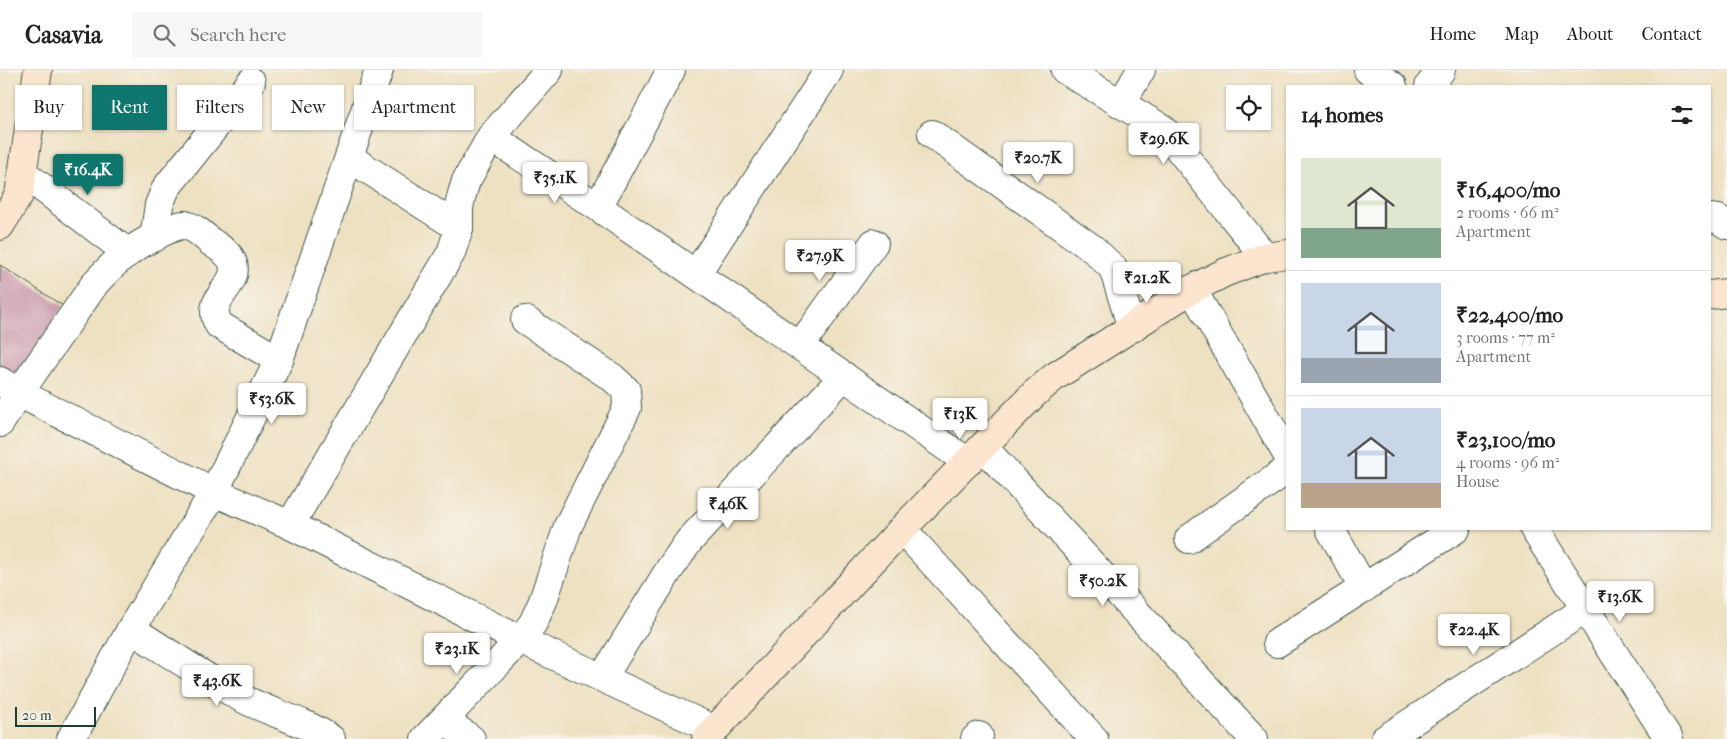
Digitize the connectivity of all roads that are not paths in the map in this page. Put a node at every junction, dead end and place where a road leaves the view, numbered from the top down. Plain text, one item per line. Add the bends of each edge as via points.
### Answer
1 (38, 70) edge
2 (379, 70) edge
3 (549, 70) edge
4 (671, 70) edge
5 (829, 70) edge
6 (1065, 70) edge
7 (1141, 70) edge
8 (1368, 70) edge
9 (1441, 70) edge
10 (252, 82) dead end
11 (1391, 85) edge
12 (1429, 85) edge
13 (1121, 104) junction
14 (932, 134) dead end
15 (491, 137) junction
16 (350, 158) junction
17 (23, 173) junction
18 (598, 207) junction
19 (1711, 218) edge
20 (1727, 225) edge
21 (0, 226) edge
22 (459, 228) junction
23 (154, 238) junction
24 (874, 243) dead end
25 (128, 253) junction
26 (1276, 255) edge
27 (696, 274) junction
28 (1192, 289) junction
29 (1727, 293) edge
30 (1711, 296) edge
31 (525, 320) dead end
32 (1132, 328) junction
33 (800, 346) junction
34 (279, 360) junction
35 (844, 376) junction
36 (9, 387) edge
37 (0, 423) edge
38 (1286, 453) edge
39 (975, 454) junction
40 (1286, 470) edge
41 (214, 492) junction
42 (290, 525) junction
43 (902, 529) junction
44 (1331, 530) edge
45 (1452, 530) edge
46 (1535, 530) edge
47 (1189, 539) dead end
48 (1364, 588) junction
49 (1586, 609) junction
50 (131, 629) junction
51 (520, 640) junction
52 (1277, 643) dead end
53 (603, 677) junction
54 (444, 720) junction
55 (710, 734) edge
56 (1661, 736) edge
57 (70, 739) edge
58 (331, 739) edge
59 (425, 739) edge
60 (471, 739) edge
61 (1094, 739) edge
62 (1254, 739) edge
63 (1385, 739) edge

1 - 17 street
2 - 16 street
3 - 15 street
4 - 18 street
5 - 27 street
6 - 13 street
7 - 13 street
8 - 11 street
9 - 12 street
10 - 23 street via 166,188 159,205
13 - 26 street via 1162,128
14 - 32 street via 1093,249 1117,280
15 - 18 street
15 - 22 street via 466,181 459,206
16 - 22 street
16 - 34 street
17 - 21 street via 19,195
17 - 25 street
18 - 27 street
19 - 20 street
22 - 42 street via 451,253
23 - 25 street
23 - 34 street via 185,225 228,255 233,262 233,275 214,306 214,317 219,325
24 - 33 street
25 - 36 street via 96,282
26 - 28 street via 1224,273
27 - 33 street
28 - 32 street
28 - 38 street
29 - 30 street
31 - 51 street via 614,378 626,390 627,408 568,526 543,601
32 - 39 street via 1054,377
33 - 35 street
34 - 41 street
35 - 39 street
35 - 53 street via 689,541
36 - 37 street
36 - 41 street
39 - 43 street
39 - 62 street
40 - 47 street
41 - 42 street
41 - 50 street
42 - 51 street
43 - 55 street
43 - 61 street
44 - 48 street
45 - 48 street
46 - 49 street
48 - 52 street
49 - 56 street
49 - 63 street
50 - 57 street
50 - 58 street via 240,697 314,728
51 - 53 street
51 - 54 street
53 - 55 street
54 - 59 street
54 - 60 street

